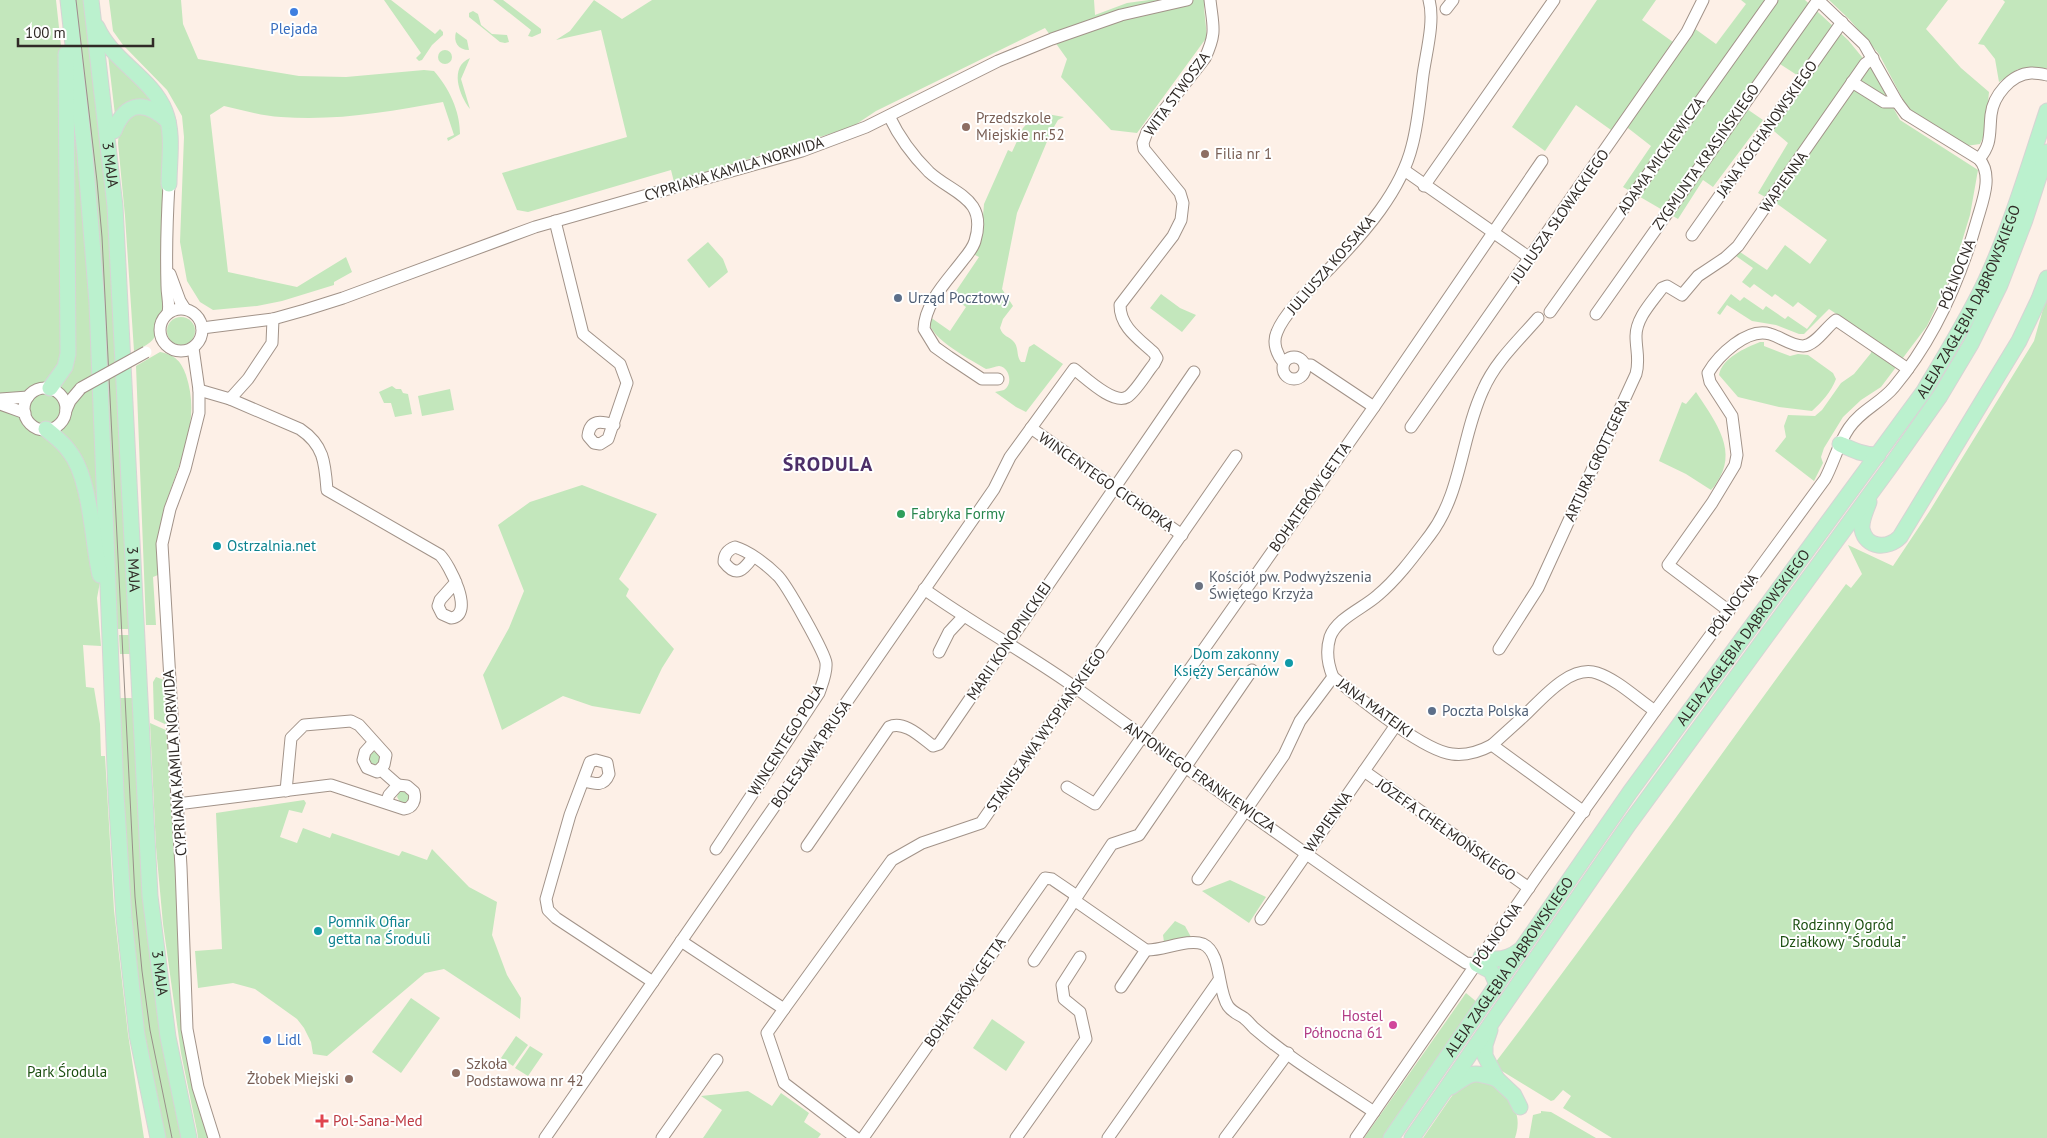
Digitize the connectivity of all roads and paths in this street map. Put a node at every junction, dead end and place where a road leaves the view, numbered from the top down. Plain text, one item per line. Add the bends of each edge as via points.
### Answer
1 (91, 0) edge
2 (1187, 0) edge
3 (1210, 0) edge
4 (1429, 0) edge
5 (1554, 0) edge
6 (1703, 0) edge
7 (1772, 0) edge
8 (1818, 0) edge
9 (69, 4) edge
10 (93, 19) junction
11 (1842, 22) junction
12 (1873, 58) junction
13 (98, 70) junction
14 (2047, 75) edge
15 (1852, 82) junction
16 (1897, 102) junction
17 (2047, 111) edge
18 (889, 116) junction
19 (168, 121) junction
20 (114, 131) junction
21 (2047, 152) edge
22 (1979, 159) junction
23 (1542, 161) dead end
24 (1404, 170) junction
25 (169, 184) joint
26 (1424, 186) junction
27 (2029, 188) junction
28 (115, 206) junction
29 (555, 221) junction
30 (1494, 232) junction
31 (1692, 235) dead end
32 (1530, 258) junction
33 (168, 268) junction
34 (2047, 278) edge
35 (1682, 295) joint
36 (185, 309) junction
37 (1550, 312) dead end
38 (168, 314) junction
39 (1596, 314) dead end
40 (1538, 318) dead end
41 (273, 319) junction
42 (202, 328) junction
43 (162, 342) junction
44 (193, 348) junction
45 (181, 352) junction
46 (1284, 363) junction
47 (1305, 365) junction
48 (1074, 369) joint
49 (1908, 369) junction
50 (1194, 372) dead end
51 (998, 379) dead end
52 (81, 388) junction
53 (54, 390) junction
54 (199, 390) junction
55 (28, 397) junction
56 (0, 399) edge
57 (230, 399) junction
58 (0, 404) edge
59 (1374, 407) junction
60 (66, 410) junction
61 (25, 412) junction
62 (614, 424) dead end
63 (1411, 427) dead end
64 (1031, 428) junction
65 (46, 429) junction
66 (1840, 444) junction
67 (1878, 454) junction
68 (1236, 456) dead end
69 (1114, 488) junction
70 (1874, 489) junction
71 (1182, 535) junction
72 (753, 557) dead end
73 (456, 582) dead end
74 (924, 588) junction
75 (109, 608) junction
76 (1729, 611) junction
77 (964, 616) junction
78 (1007, 643) junction
79 (1499, 648) dead end
80 (939, 652) dead end
81 (1252, 670) dead end
82 (1333, 678) junction
83 (1075, 687) junction
84 (1655, 711) junction
85 (1396, 725) junction
86 (1142, 737) junction
87 (374, 742) junction
88 (1492, 745) junction
89 (1184, 768) junction
90 (381, 770) junction
91 (1364, 771) junction
92 (584, 781) dead end
93 (398, 785) junction
94 (1067, 787) dead end
95 (286, 791) junction
96 (386, 803) junction
97 (177, 804) junction
98 (1247, 810) junction
99 (1584, 812) junction
100 (807, 846) dead end
101 (716, 849) dead end
102 (1307, 853) junction
103 (1198, 879) dead end
104 (1529, 888) junction
105 (1076, 898) junction
106 (1261, 919) dead end
107 (681, 941) junction
108 (1523, 947) junction
109 (1146, 950) junction
110 (1080, 957) dead end
111 (1034, 961) dead end
112 (1479, 961) junction
113 (1219, 980) junction
114 (653, 982) junction
115 (1496, 985) junction
116 (1122, 987) dead end
117 (784, 1008) junction
118 (1492, 1021) junction
119 (1288, 1053) junction
120 (717, 1060) dead end
121 (1497, 1079) junction
122 (1444, 1092) junction
123 (1520, 1107) dead end
124 (1374, 1112) junction
125 (158, 1138) edge
126 (189, 1138) edge
127 (214, 1138) edge
128 (545, 1138) edge
129 (662, 1138) edge
130 (856, 1138) edge
131 (863, 1138) edge
132 (1016, 1138) edge
133 (1108, 1138) edge
134 (1225, 1138) edge
135 (1356, 1138) edge
136 (1391, 1138) edge
137 (1412, 1138) edge

1 - 10 main road, 3 MAJA
2 - 18 street, CYPRIANA KAMILA NORWIDA via 1120,15 1052,39 998,61
3 - 48 street, WITA STWOSZA via 1214,32 1205,58 1147,132 1143,142 1144,150 1180,193 1183,203 1181,220 1173,236 1120,305 1120,316 1125,326 1157,358 1128,397 1120,400
4 - 24 street, JULIUSZA KOSSAKA via 1431,16 1421,93 1412,147
5 - 26 street
6 - 32 street, JULIUSZA SŁOWACKIEGO via 1687,32
7 - 37 street, ADAMA MICKIEWICZA
8 - 11 street
8 - 39 street, ZYGMUNTA KRASIŃSKIEGO
9 - 53 main road via 66,55 68,354
9 - 75 main road, 3 MAJA via 93,236
10 - 13 main road, 3 MAJA
10 - 19 main road via 108,48 160,101
11 - 12 street
11 - 31 street, JANA KOCHANOWSKIEGO
12 - 15 street, WAPIENNA
12 - 16 street
13 - 20 main road via 110,102
13 - 28 main road, 3 MAJA
14 - 22 street via 2030,73 2016,79 1996,97 1987,150
15 - 16 street via 1884,102
15 - 35 street, WAPIENNA via 1749,232 1725,258 1698,276
16 - 22 street via 1906,114
17 - 27 main road, ALEJA ZAGŁĘBIA DĄBROWSKIEGO
18 - 29 street, CYPRIANA KAMILA NORWIDA via 802,151
18 - 51 street via 905,145 920,163 968,199 977,215 972,248 928,308 924,329 936,347 948,357 982,379
19 - 20 main road via 156,110 137,107 124,114
19 - 25 main road
20 - 28 main road via 119,173
21 - 27 main road, ALEJA ZAGŁĘBIA DĄBROWSKIEGO
22 - 49 street, PÓŁNOCNA via 1986,178 1968,249 1948,302
23 - 30 street, BOHATERÓW GETTA
24 - 26 street
24 - 46 street, JULIUSZA KOSSAKA via 1364,232 1277,330 1275,343 1278,356
25 - 33 street
26 - 30 street
27 - 67 main road, ALEJA ZAGŁĘBIA DĄBROWSKIEGO via 1973,305 1924,391
27 - 70 main road, ALEJA ZAGŁĘBIA DĄBROWSKIEGO via 2000,285 1975,336 1940,396
28 - 126 main road, 3 MAJA via 150,896 168,1038
29 - 41 street, CYPRIANA KAMILA NORWIDA via 343,298
29 - 62 street via 582,334 620,364 627,383
30 - 32 street
30 - 59 street, BOHATERÓW GETTA
32 - 63 street, JULIUSZA SŁOWACKIEGO
33 - 36 street
33 - 38 street
34 - 70 main road via 2019,341 1900,538 1888,546 1868,541 1862,528
35 - 79 street, ARTURA GROTTGERA via 1667,286 1662,288 1640,319 1636,336 1639,361 1636,374 1538,588
36 - 38 street
36 - 42 street via 196,315
38 - 43 street via 160,325
40 - 82 street, JANA MATEJKI via 1509,349 1482,390 1449,500 1435,528 1379,595 1336,628 1330,637 1328,667
41 - 42 street, CYPRIANA KAMILA NORWIDA
41 - 57 street via 272,343
42 - 44 street via 200,340
43 - 45 street
43 - 52 street, bridge
44 - 45 street
44 - 54 street, CYPRIANA KAMILA NORWIDA
45 - 54 street, CYPRIANA KAMILA NORWIDA
46 - 47 street via 1293,357
46 - 47 street via 1286,376 1295,379 1303,374
47 - 59 street via 1312,365
48 - 64 street, BOLESŁAWA PRUSA
49 - 66 street, PÓŁNOCNA via 1881,400 1850,426
49 - 76 street via 1836,320 1813,342 1804,346 1770,334 1756,334 1737,342 1713,364 1708,373 1710,382 1732,416 1737,455 1735,465 1668,565
50 - 69 street, MARII KONOPNICKIEJ
52 - 53 street
52 - 60 street
53 - 55 street via 38,390
53 - 60 street via 66,403
54 - 57 street
54 - 97 street, CYPRIANA KAMILA NORWIDA via 195,434 162,544
55 - 56 street
55 - 61 street
57 - 73 street via 310,435 322,456 327,490 440,555
58 - 61 street
59 - 86 street, BOHATERÓW GETTA
60 - 65 street via 57,426
61 - 65 street via 32,425
64 - 69 street, WINCENTEGO CICHOPKA
64 - 74 street, BOLESŁAWA PRUSA via 1010,457 994,489
65 - 75 main road via 70,452 78,466
66 - 67 main road via 1866,455
66 - 76 street, PÓŁNOCNA via 1825,479
67 - 108 main road, ALEJA ZAGŁĘBIA DĄBROWSKIEGO via 1636,784
68 - 71 street, STANISŁAWA WYSPIAŃSKIEGO
69 - 71 street, WINCENTEGO CICHOPKA
69 - 78 street, MARII KONOPNICKIEJ
70 - 118 main road, ALEJA ZAGŁĘBIA DĄBROWSKIEGO via 1629,824
71 - 83 street, STANISŁAWA WYSPIAŃSKIEGO
72 - 101 street, WINCENTEGO POLA via 778,576 787,589 818,641 826,663 819,693
74 - 77 street, ANTONIEGO FRANKIEWICZA
74 - 107 street, BOLESŁAWA PRUSA
75 - 125 main road, 3 MAJA via 120,870 130,988 146,1088
76 - 84 street, PÓŁNOCNA
77 - 78 street, ANTONIEGO FRANKIEWICZA
77 - 80 street via 949,632
78 - 83 street, ANTONIEGO FRANKIEWICZA
78 - 100 street, MARII KONOPNICKIEJ via 939,744 933,746 902,726 888,727
81 - 89 street
82 - 85 street, JANA MATEJKI
82 - 98 street via 1300,721 1284,755
83 - 86 street, ANTONIEGO FRANKIEWICZA
83 - 117 street, STANISŁAWA WYSPIAŃSKIEGO via 981,823 922,843 892,860
84 - 88 street, JANA MATEJKI via 1603,676 1579,673 1550,690
84 - 99 street, PÓŁNOCNA
85 - 88 street, JANA MATEJKI via 1450,754 1468,754
85 - 91 street, WAPIENNA
86 - 89 street, ANTONIEGO FRANKIEWICZA
86 - 94 street, BOHATERÓW GETTA via 1095,804
87 - 90 street via 386,755
87 - 90 street via 365,752 363,762 370,770
87 - 95 street via 351,721 304,726 291,738
88 - 99 street
89 - 98 street, ANTONIEGO FRANKIEWICZA
89 - 105 street via 1139,835 1112,844
90 - 93 street
91 - 102 street, WAPIENNA
91 - 104 street, JÓZEFA CHEŁMOŃSKIEGO
92 - 114 street via 570,815 549,887 548,910
93 - 96 street
93 - 96 street via 407,786 414,792 412,806 404,809
95 - 96 street via 332,785
95 - 97 street
97 - 127 street, CYPRIANA KAMILA NORWIDA via 187,1028 198,1087
98 - 102 street, ANTONIEGO FRANKIEWICZA
98 - 103 street
99 - 104 street, PÓŁNOCNA
102 - 106 street, WAPIENNA
102 - 112 street, ANTONIEGO FRANKIEWICZA via 1461,960 1466,963
104 - 112 street, PÓŁNOCNA
105 - 109 street
105 - 111 street
105 - 131 street, BOHATERÓW GETTA via 1046,878
107 - 114 street, BOLESŁAWA PRUSA
107 - 117 street
108 - 112 main road via 1506,958
108 - 115 main road, ALEJA ZAGŁĘBIA DĄBROWSKIEGO
109 - 113 street via 1193,942 1203,944 1215,958
109 - 116 street
110 - 132 street via 1062,985 1064,998 1080,1012 1086,1039
112 - 115 main road via 1491,971
112 - 124 street, PÓŁNOCNA
113 - 119 street via 1232,1011
113 - 133 street
114 - 128 street, BOLESŁAWA PRUSA
115 - 136 main road, ALEJA ZAGŁĘBIA DĄBROWSKIEGO
117 - 130 street, STANISŁAWA WYSPIAŃSKIEGO via 767,1033 784,1083
118 - 121 main road via 1485,1056
118 - 122 main road, ALEJA ZAGŁĘBIA DĄBROWSKIEGO
119 - 124 street
119 - 134 street
120 - 129 street
121 - 122 main road via 1477,1073 1468,1075
121 - 123 main road via 1514,1095
122 - 137 main road, ALEJA ZAGŁĘBIA DĄBROWSKIEGO
124 - 135 street, PÓŁNOCNA

